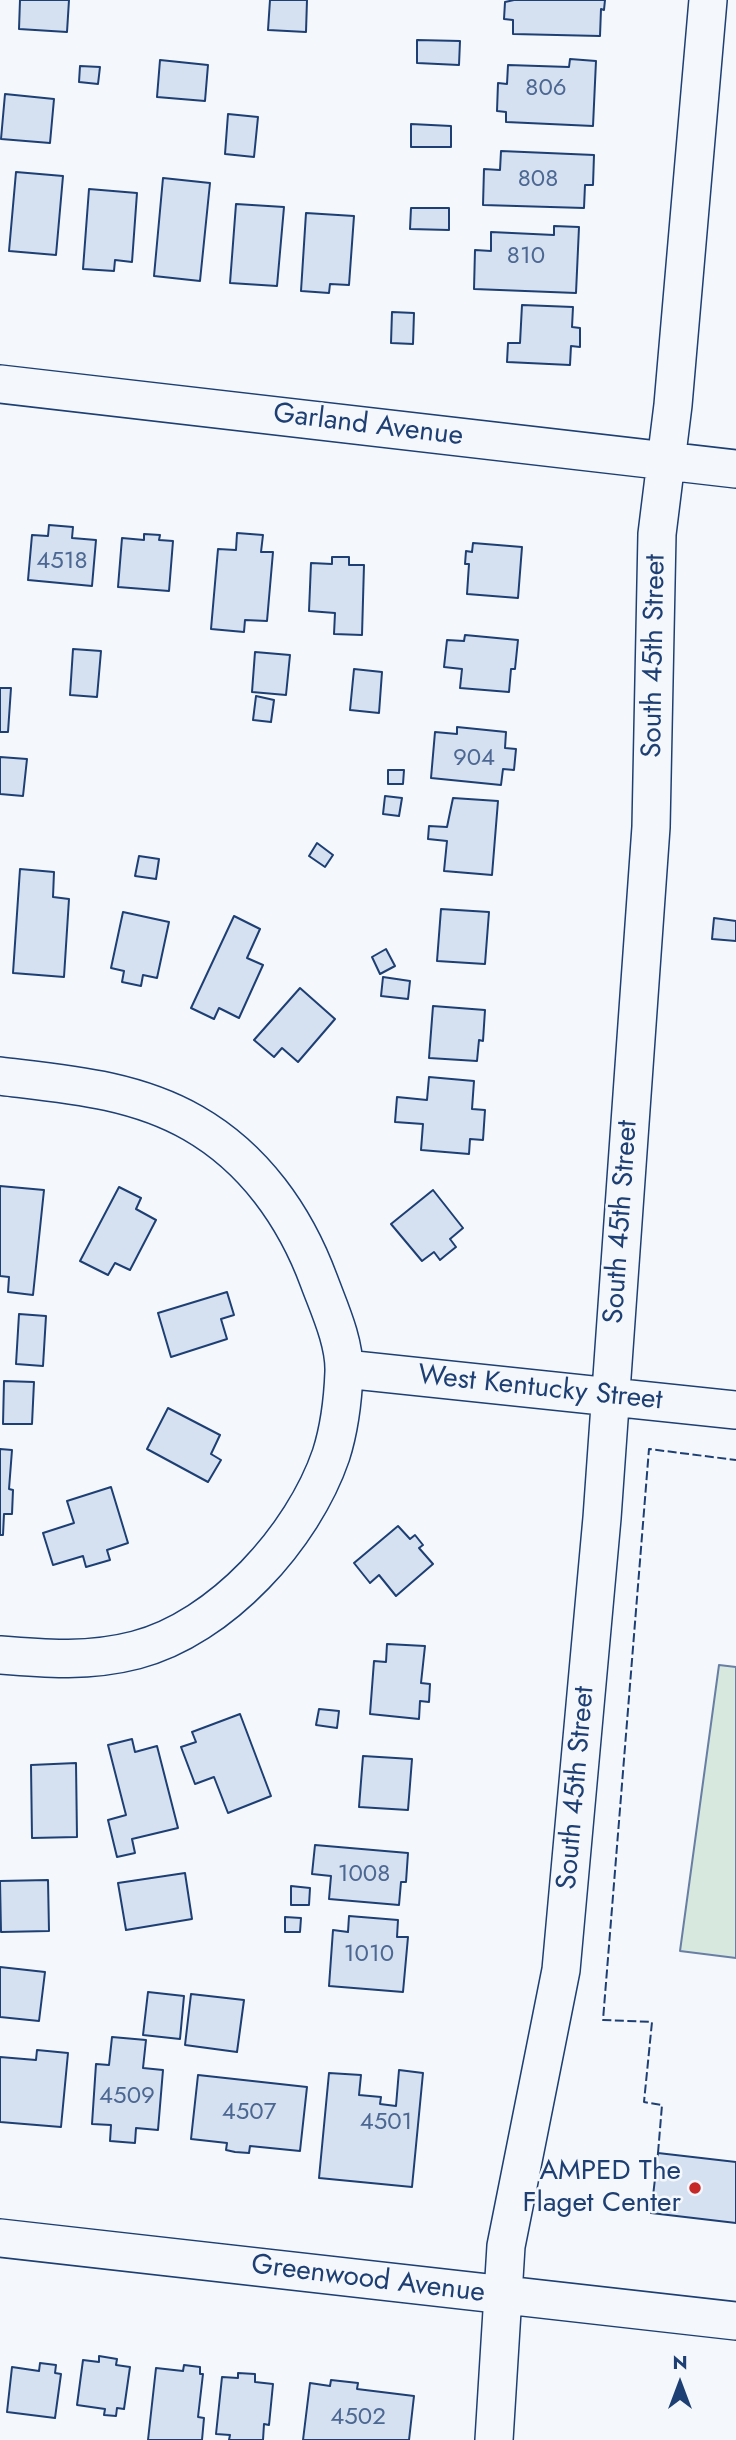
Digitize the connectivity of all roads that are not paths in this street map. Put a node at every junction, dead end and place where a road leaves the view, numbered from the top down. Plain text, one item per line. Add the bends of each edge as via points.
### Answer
1 (708, 0) edge
2 (0, 384) edge
3 (665, 460) junction
4 (736, 469) edge
5 (0, 1076) edge
6 (345, 1369) junction
7 (610, 1397) junction
8 (736, 1410) edge
9 (0, 1655) edge
10 (0, 2238) edge
11 (503, 2295) junction
12 (736, 2321) edge
13 (494, 2440) edge

1 - 3 street, South 45th Street
2 - 3 street, Garland Avenue
3 - 4 street, Garland Avenue
3 - 7 street, South 45th Street via 657,534 651,827
5 - 6 street via 119,1093 194,1123 227,1146 257,1174 306,1244
6 - 7 street, West Kentucky Street
6 - 9 street via 331,1455 310,1499 271,1559 226,1603 175,1635 139,1650 60,1661
7 - 8 street, West Kentucky Street
7 - 11 street, South 45th Street via 561,1970 506,2246
10 - 11 street, Greenwood Avenue
11 - 12 street, Greenwood Avenue
11 - 13 street, South 45th Street

